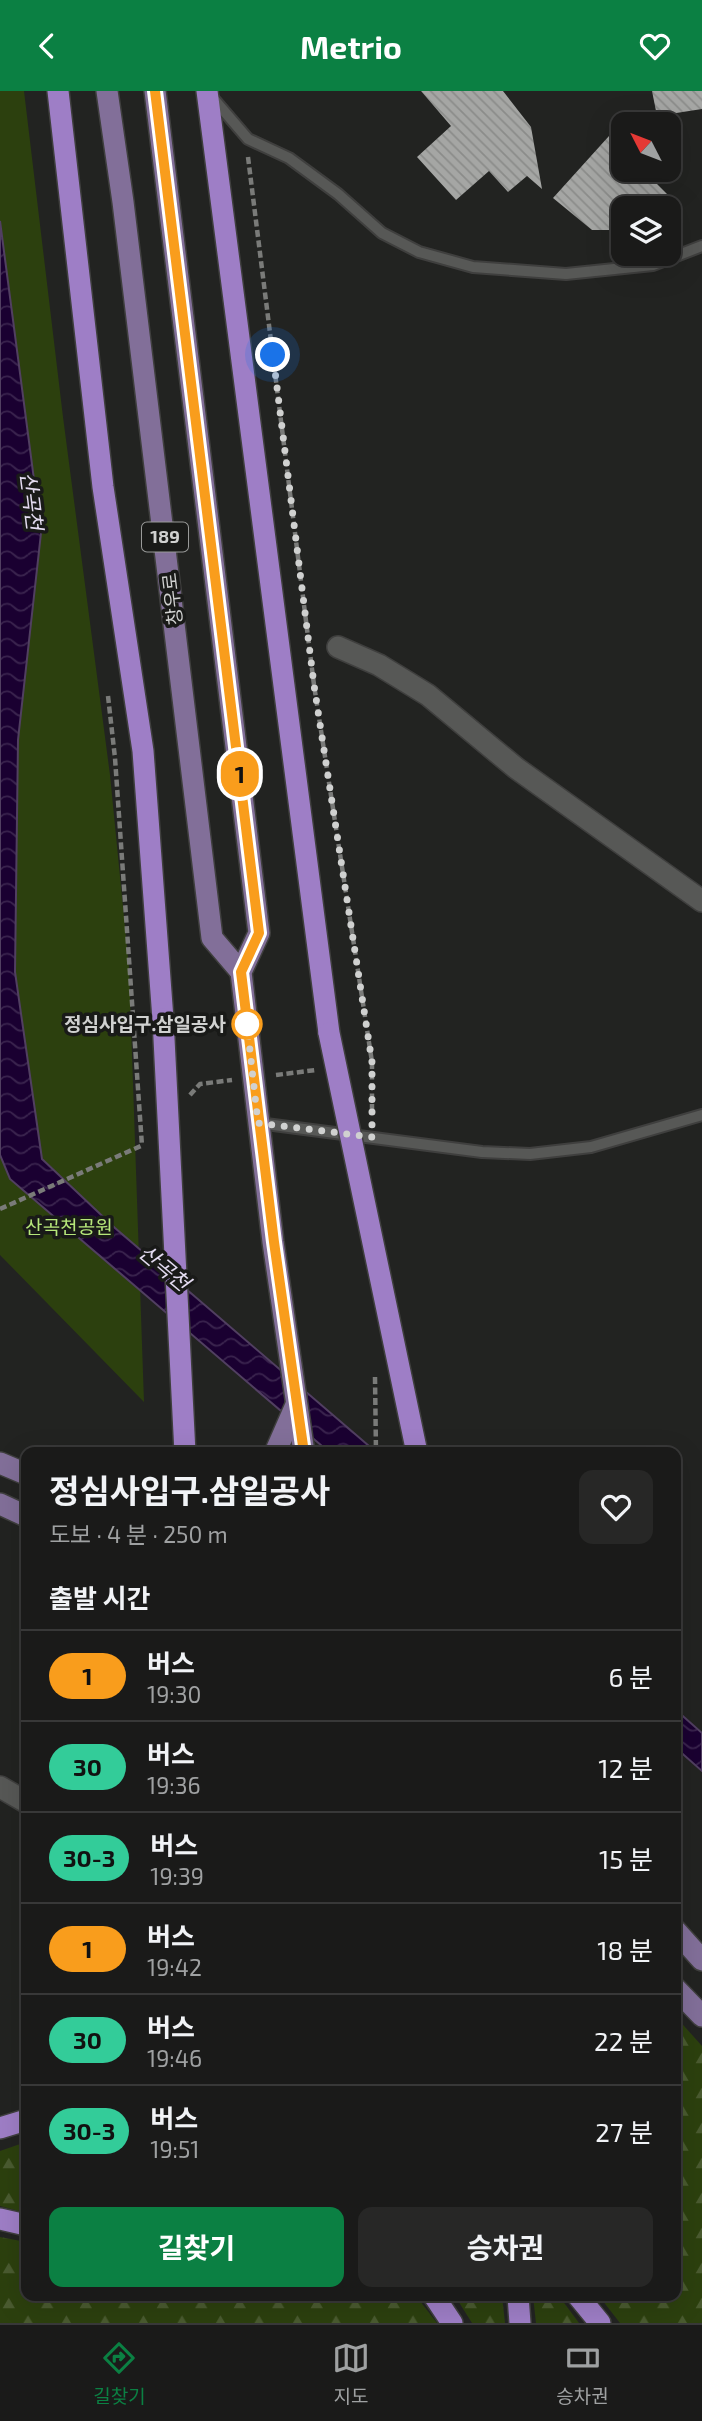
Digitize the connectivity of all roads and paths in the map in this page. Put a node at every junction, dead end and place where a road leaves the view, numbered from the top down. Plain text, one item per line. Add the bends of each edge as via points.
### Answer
1 (58, 91) edge
2 (107, 91) edge
3 (155, 91) edge
4 (207, 92) edge
5 (245, 135) junction
6 (702, 246) edge
7 (338, 647) dead end
8 (107, 689) dead end
9 (702, 901) edge
10 (241, 972) junction
11 (702, 1115) edge
12 (258, 1123) junction
13 (372, 1137) junction
14 (0, 1209) edge
15 (296, 1405) junction
16 (185, 1447) edge
17 (278, 1447) edge
18 (303, 1447) edge
19 (416, 1447) edge
20 (0, 1463) edge
21 (21, 1472) edge
22 (0, 1504) edge
23 (21, 1514) edge
24 (0, 1787) edge
25 (21, 1799) edge
26 (681, 1936) edge
27 (702, 1959) edge
28 (681, 1994) edge
29 (702, 2016) edge
30 (21, 2121) edge
31 (0, 2127) edge
32 (0, 2219) edge
33 (21, 2224) edge
34 (437, 2301) edge
35 (518, 2301) edge
36 (582, 2301) edge
37 (452, 2323) edge
38 (520, 2323) edge
39 (600, 2323) edge

1 - 16 highway, bridge via 103,487 143,751 163,1019
2 - 10 main road, 창우로 / 189 via 212,939
3 - 10 main road, 189 via 259,933
4 - 5 lane
4 - 19 highway, bridge via 329,1034
5 - 6 lane via 309,172 382,233 419,252 473,267 566,274 653,265
5 - 13 path via 314,685 372,1062
7 - 9 street via 428,695 516,768
8 - 14 path via 142,1146
10 - 12 main road
11 - 13 lane via 591,1147 530,1154
12 - 13 lane
12 - 15 main road
15 - 17 main road
15 - 18 main road
20 - 21 main road
22 - 23 main road
24 - 25 street
26 - 27 main road
28 - 29 main road
30 - 31 highway
32 - 33 highway
34 - 37 highway
35 - 38 highway
36 - 39 highway

